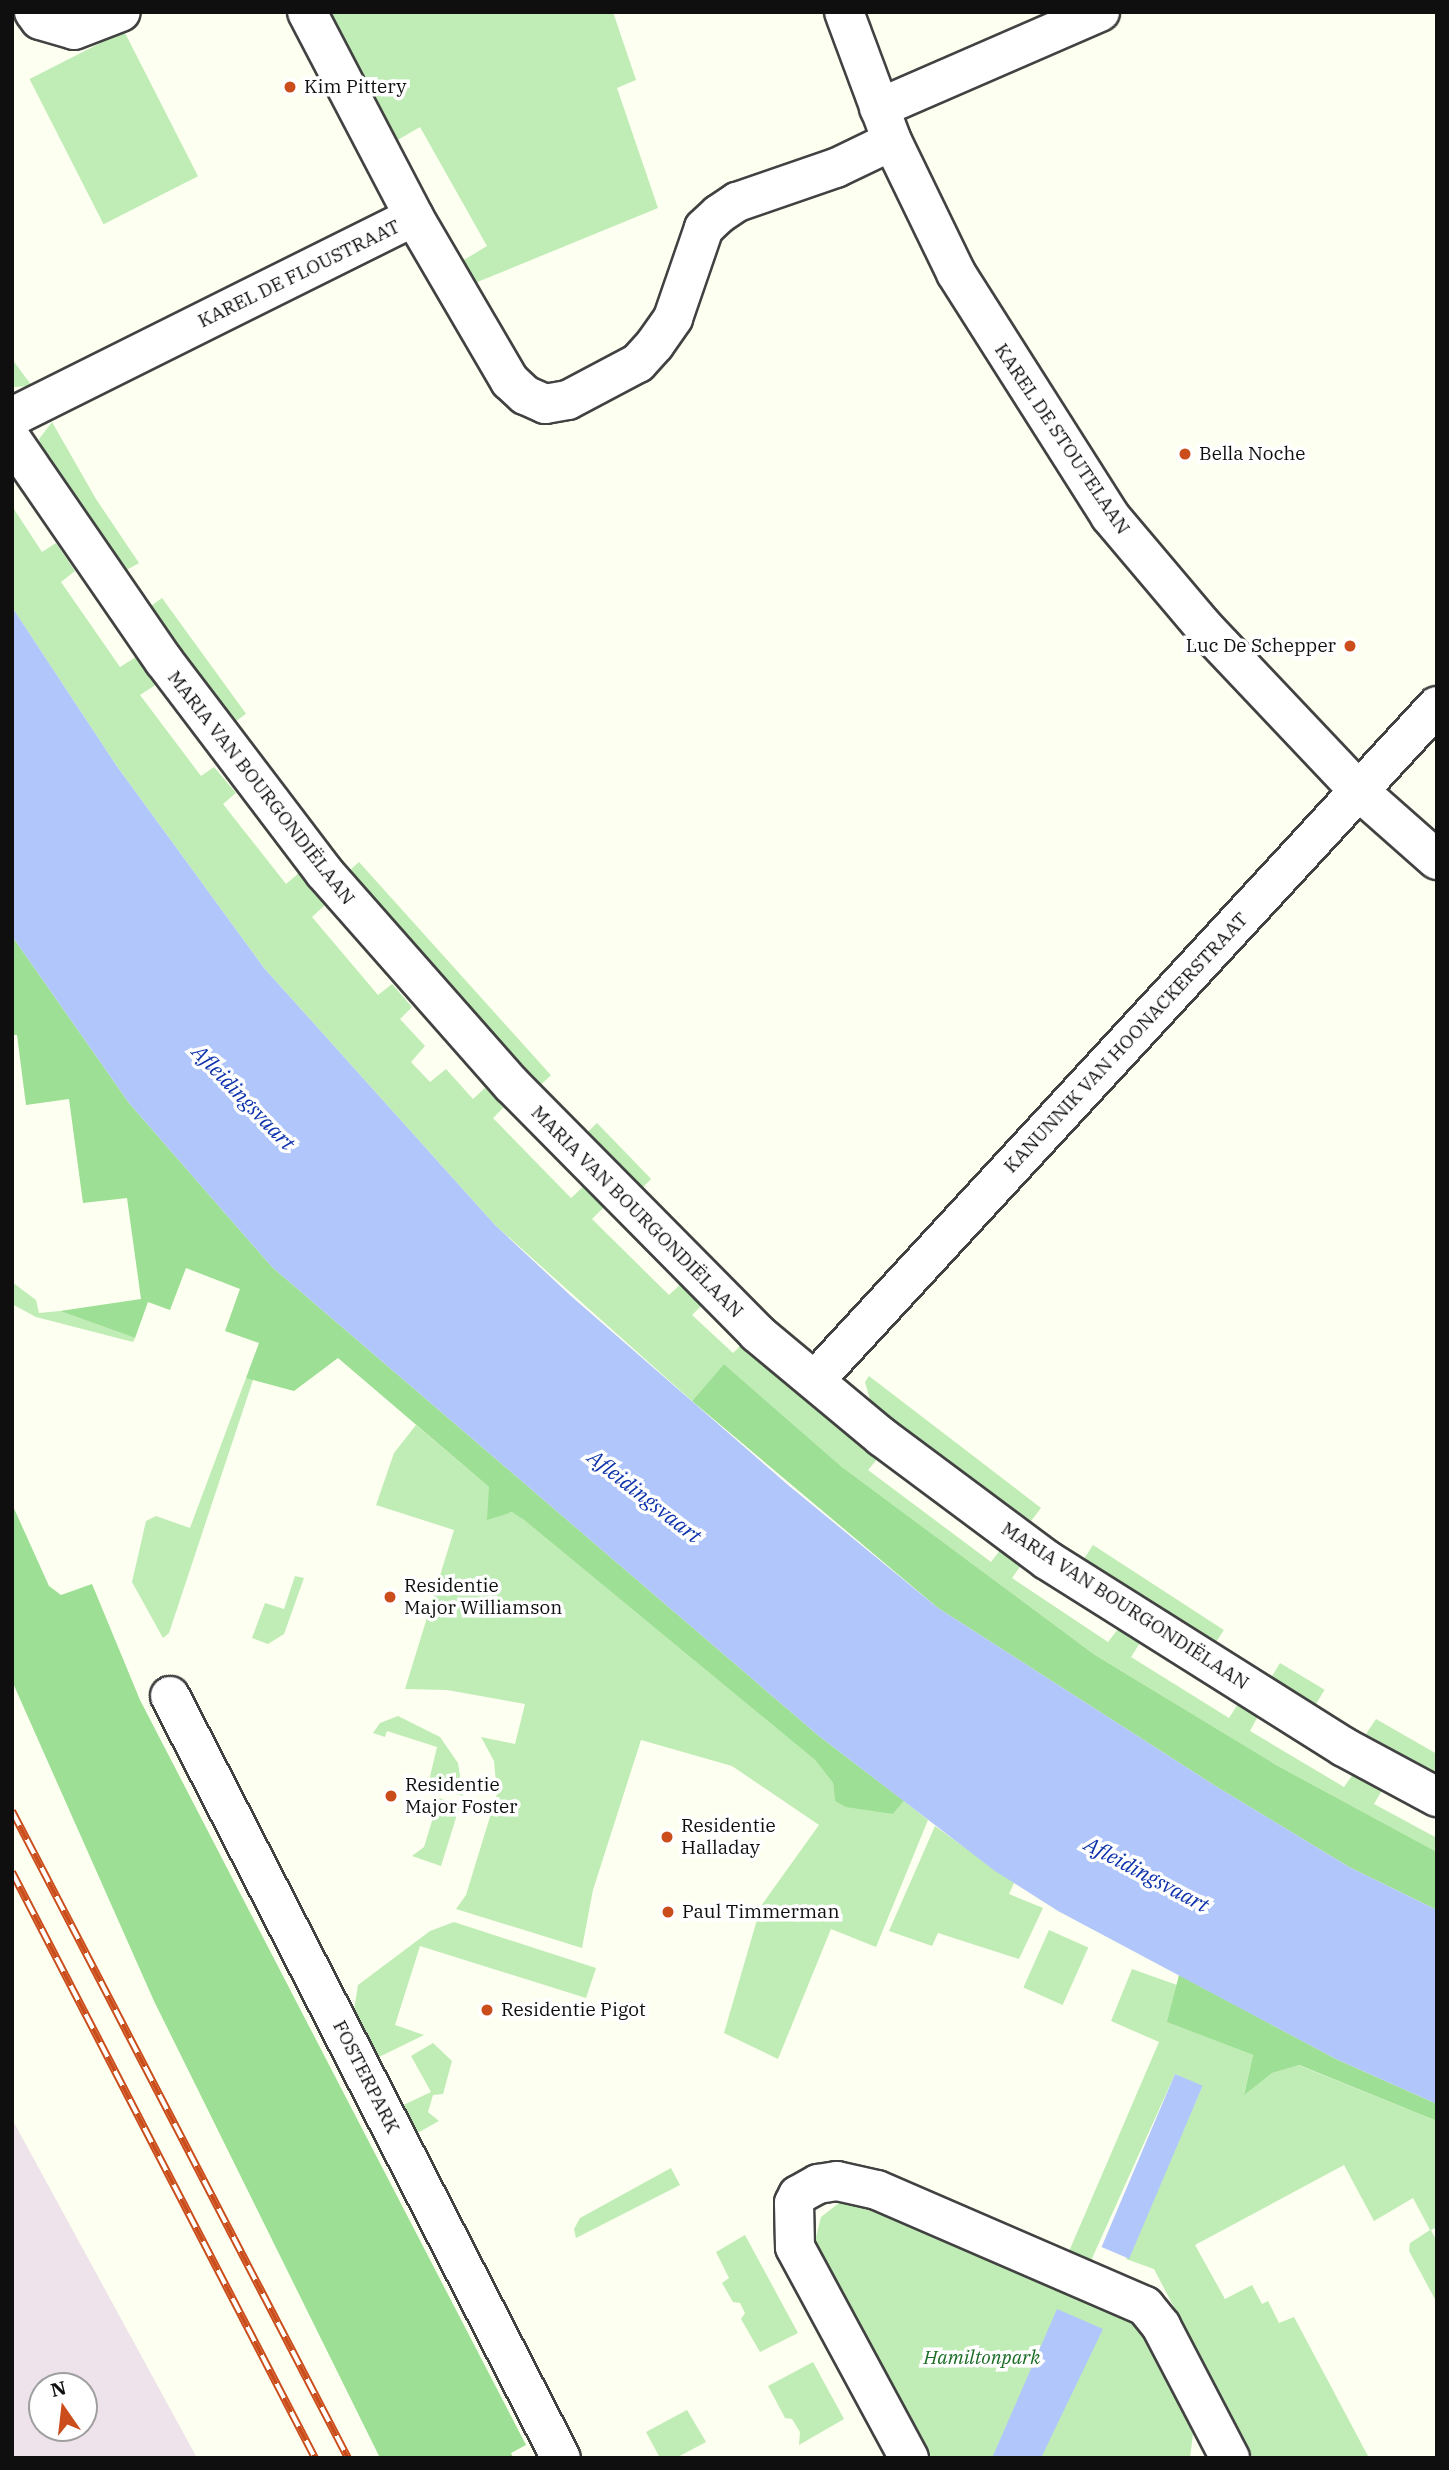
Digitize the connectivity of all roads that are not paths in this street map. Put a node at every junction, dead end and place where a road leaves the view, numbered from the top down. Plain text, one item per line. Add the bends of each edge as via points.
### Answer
1 (34, 12) edge
2 (121, 12) edge
3 (307, 12) edge
4 (844, 12) edge
5 (1100, 12) edge
6 (885, 125) junction
7 (414, 217) junction
8 (12, 417) edge
9 (12, 440) edge
10 (1437, 706) edge
11 (1359, 791) junction
12 (1437, 860) edge
13 (815, 1380) junction
14 (170, 1696) dead end
15 (1437, 1797) edge
16 (561, 2458) edge
17 (909, 2458) edge
18 (1230, 2458) edge

1 - 2 street via 40,20 74,30
3 - 7 street
4 - 6 street, KAREL DE STOUTELAAN
5 - 6 street, KAREL DE FLOUSTRAAT
6 - 7 street, KAREL DE FLOUSTRAAT via 835,168 737,202 719,214 704,229 673,318 638,363 568,400 545,404 525,396 510,382
6 - 11 street, KAREL DE STOUTELAAN via 956,273 1110,516 1203,626
7 - 8 street, KAREL DE FLOUSTRAAT
9 - 13 street, MARIA VAN BOURGONDIËLAAN via 83,549 244,769 419,984 757,1333
10 - 11 street, KANUNNIK VAN HOONACKERSTRAAT
11 - 12 street, KAREL DE STOUTELAAN
11 - 13 street, KANUNNIK VAN HOONACKERSTRAAT
13 - 15 street, MARIA VAN BOURGONDIËLAAN via 882,1437 1047,1560 1344,1748
14 - 16 street, FOSTERPARK
17 - 18 street via 795,2247 794,2203 798,2195 818,2184 838,2181 877,2190 1145,2306 1161,2326

